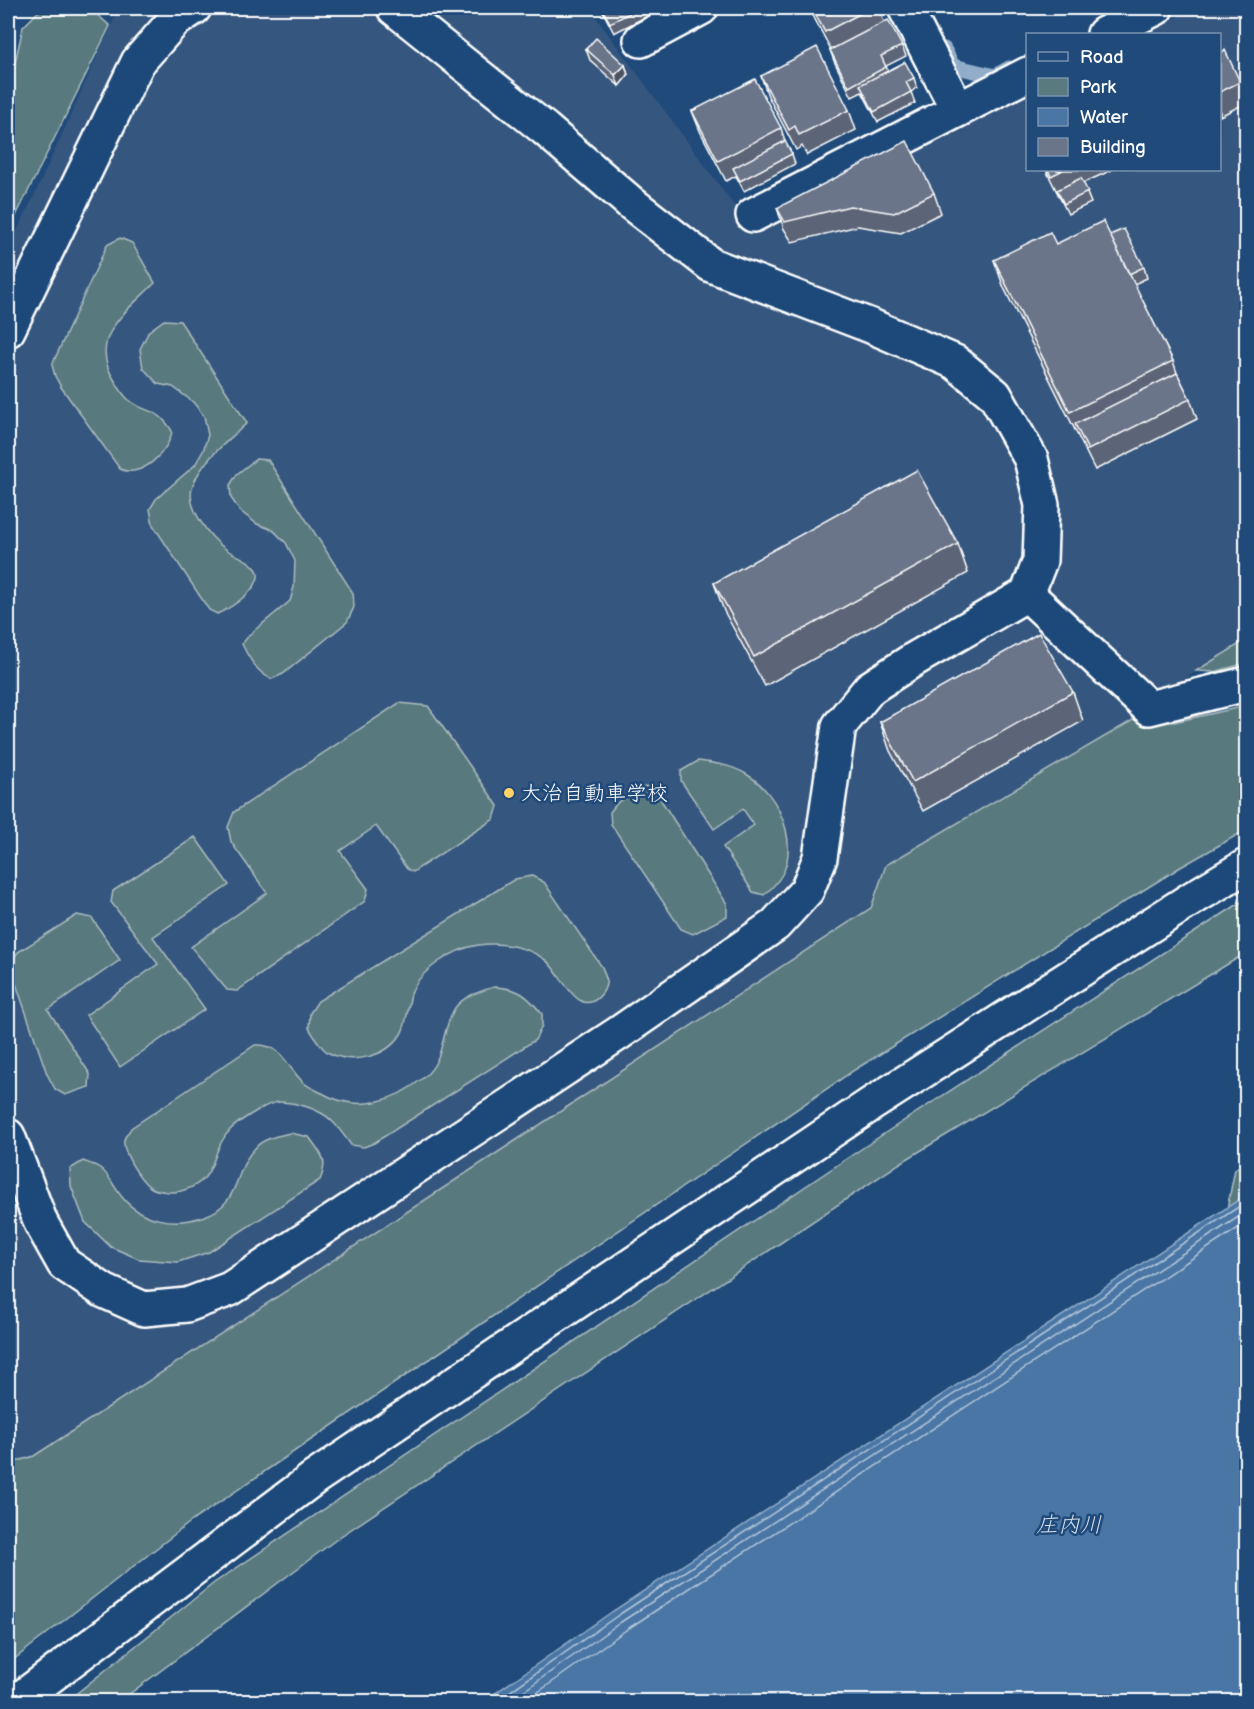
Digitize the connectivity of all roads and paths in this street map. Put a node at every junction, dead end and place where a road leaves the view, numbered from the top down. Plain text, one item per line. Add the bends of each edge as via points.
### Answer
1 (194, 8) edge
2 (394, 8) edge
3 (701, 8) edge
4 (905, 8) edge
5 (1156, 8) edge
6 (1106, 33) edge
7 (641, 40) dead end
8 (1026, 75) edge
9 (958, 110) junction
10 (753, 215) dead end
11 (8, 330) edge
12 (1028, 594) junction
13 (1246, 684) edge
14 (1246, 866) edge
15 (8, 1136) edge
16 (16, 1701) edge

1 - 11 street via 174,21 138,62
2 - 12 street via 711,265 955,362 996,395 1031,459 1042,505 1040,561
3 - 7 street
4 - 9 street
5 - 6 street
8 - 9 street
9 - 10 street
12 - 13 street via 1149,708
12 - 15 street via 870,688 839,726 820,858 807,890 775,925 619,1033 230,1289 187,1305 144,1309 104,1291 64,1264 41,1223
14 - 16 street via 870,1105 314,1478

